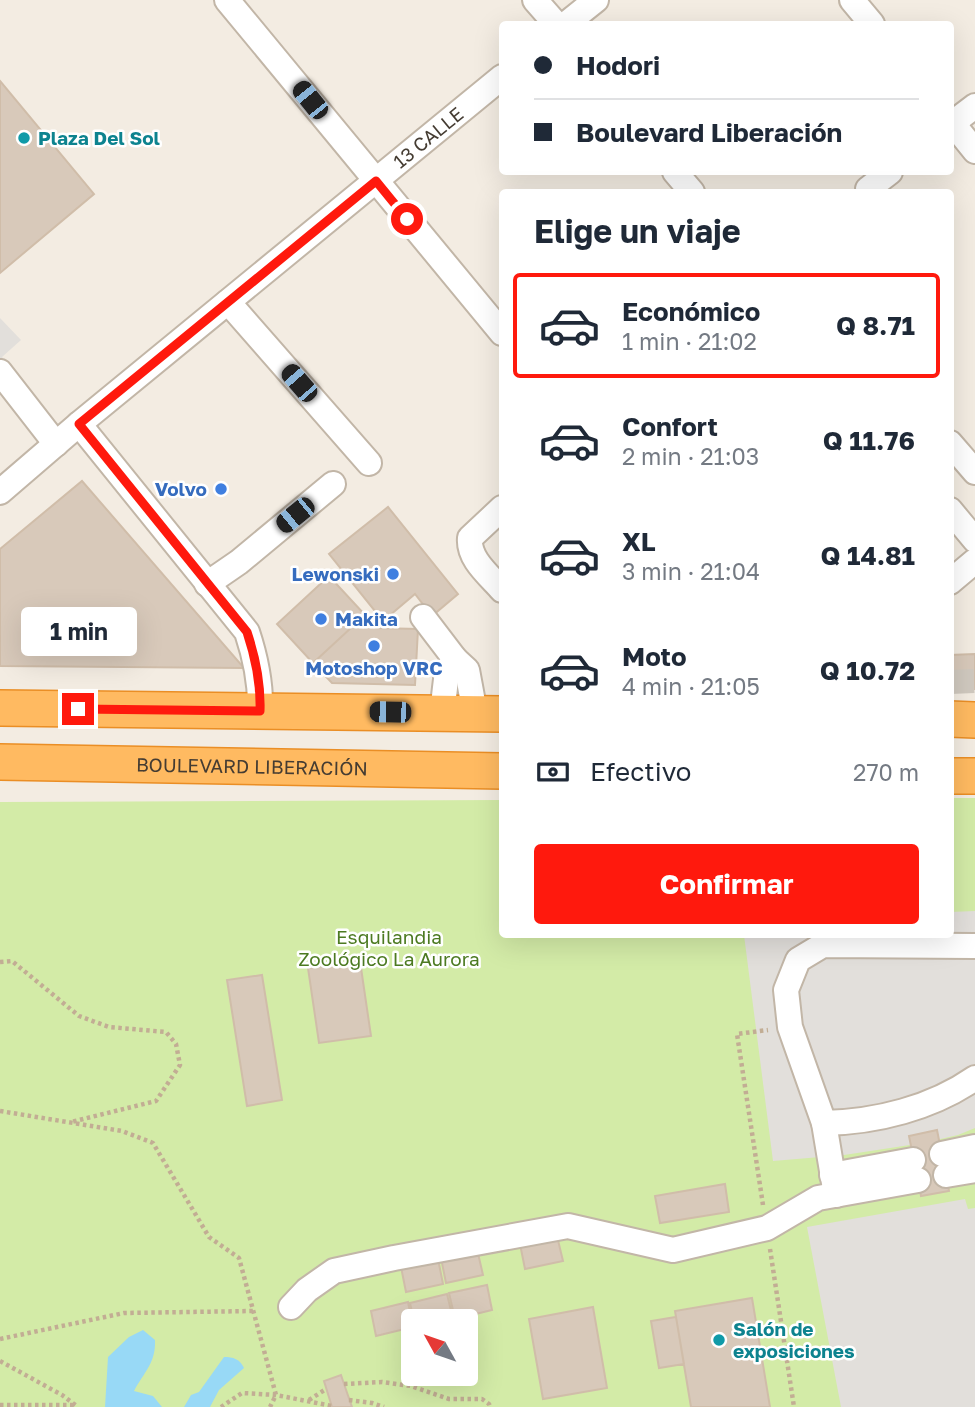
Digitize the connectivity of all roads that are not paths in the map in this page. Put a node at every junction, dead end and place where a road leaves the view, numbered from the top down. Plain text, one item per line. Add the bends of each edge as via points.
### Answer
1 (227, 0) edge
2 (535, 0) edge
3 (596, 0) edge
4 (852, 0) edge
5 (553, 21) edge
6 (570, 21) edge
7 (870, 21) edge
8 (499, 79) edge
9 (975, 106) edge
10 (954, 121) edge
11 (954, 126) edge
12 (975, 151) edge
13 (678, 175) edge
14 (886, 175) edge
15 (376, 181) junction
16 (689, 189) edge
17 (868, 189) dead end
18 (228, 302) junction
19 (499, 329) edge
20 (0, 372) edge
21 (79, 424) junction
22 (56, 444) junction
23 (954, 448) edge
24 (369, 463) dead end
25 (975, 472) edge
26 (333, 484) dead end
27 (0, 492) edge
28 (499, 511) edge
29 (954, 515) edge
30 (975, 540) edge
31 (975, 561) edge
32 (954, 579) edge
33 (208, 584) junction
34 (499, 587) edge
35 (423, 617) dead end
36 (0, 708) edge
37 (260, 711) junction
38 (473, 713) edge
39 (954, 719) edge
40 (975, 720) edge
41 (0, 762) edge
42 (499, 771) edge
43 (954, 775) edge
44 (975, 776) edge
45 (975, 946) edge
46 (975, 1078) edge
47 (824, 1123) junction
48 (975, 1147) edge
49 (915, 1170) dead end
50 (975, 1170) edge
51 (834, 1185) junction
52 (291, 1307) dead end

1 - 15 street
2 - 5 street
3 - 6 street
4 - 7 street
8 - 15 street, 13 CALLE
9 - 10 street
11 - 12 street
13 - 16 street
14 - 17 street
15 - 18 street, 13 CALLE
15 - 19 street
18 - 21 street, 13 CALLE
18 - 24 street
20 - 22 street
21 - 22 street, 13 CALLE
21 - 33 street
22 - 27 street, 13 CALLE
23 - 25 street
26 - 33 street
28 - 34 street via 470,538 469,548
29 - 30 street
31 - 32 street
33 - 37 street via 247,632 257,662
35 - 38 street via 467,670
36 - 37 highway
37 - 38 highway
39 - 40 highway
41 - 42 highway, BOULEVARD LIBERACIÓN
43 - 44 highway
45 - 47 street via 823,944 798,960 786,990 790,1027
46 - 47 street via 945,1096 902,1111
47 - 51 street
48 - 50 street via 944,1164
49 - 51 street
51 - 52 street via 767,1228 673,1250 568,1226 334,1271

